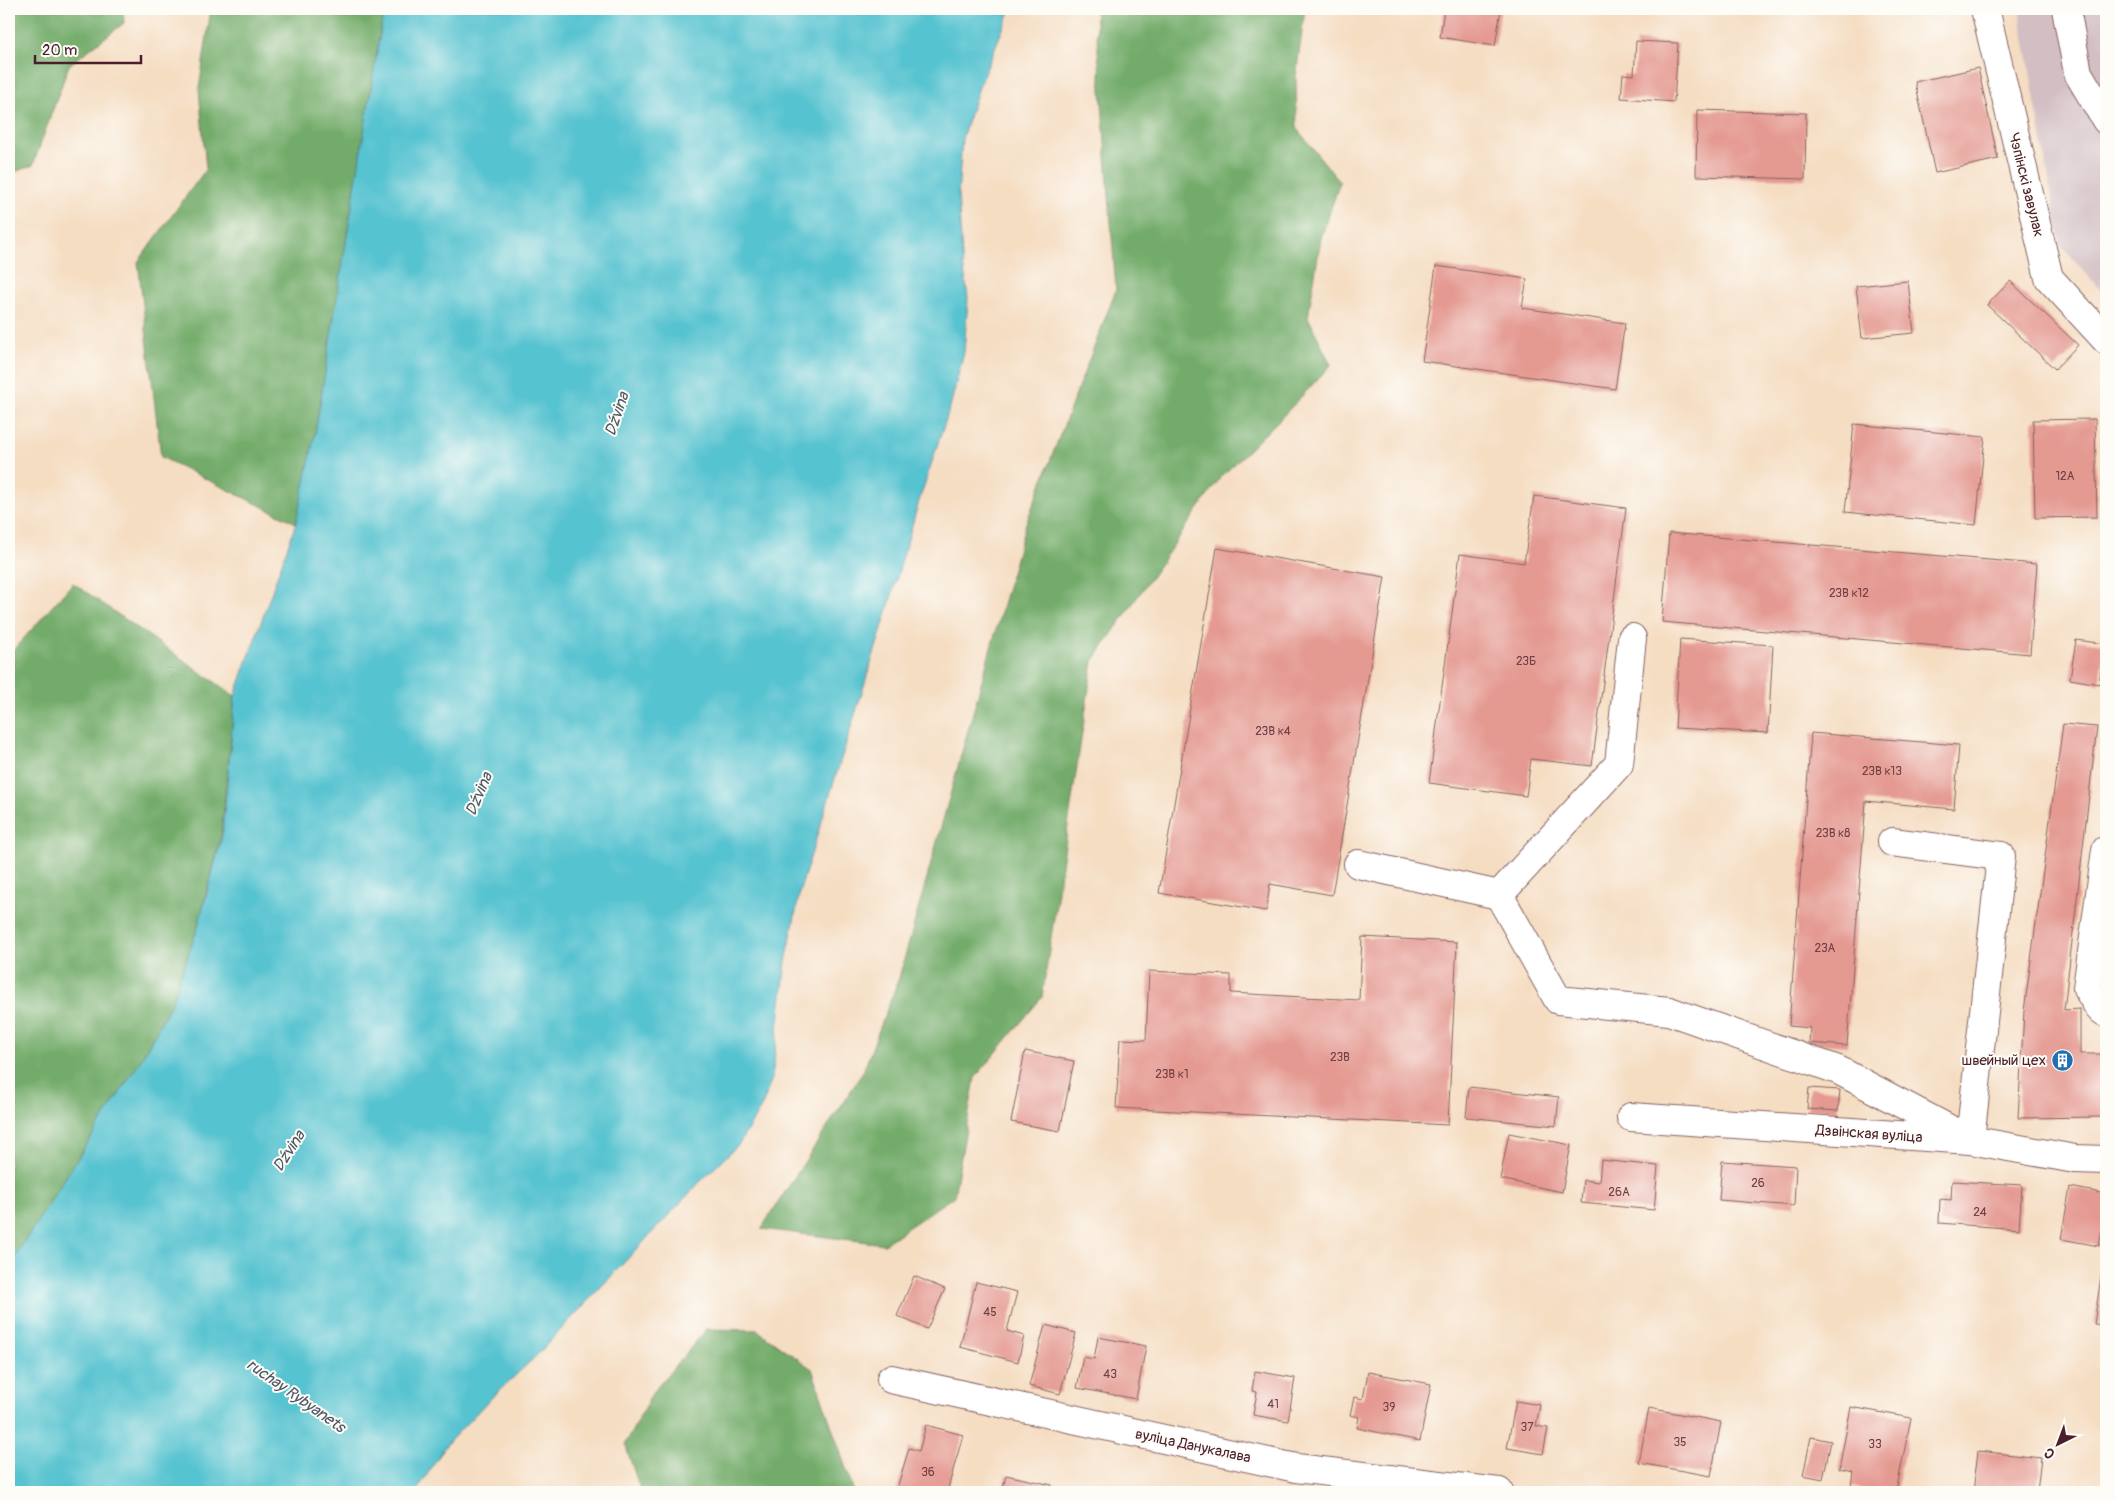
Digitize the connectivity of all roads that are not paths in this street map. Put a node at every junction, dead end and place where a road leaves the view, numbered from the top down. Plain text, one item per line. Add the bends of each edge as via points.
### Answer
1 (1985, 9) edge
2 (2066, 9) edge
3 (2106, 120) edge
4 (2106, 340) edge
5 (1632, 638) dead end
6 (1892, 842) dead end
7 (2106, 850) edge
8 (1358, 864) dead end
9 (1498, 895) junction
10 (2106, 1013) edge
11 (1631, 1117) dead end
12 (1970, 1140) junction
13 (2106, 1160) edge
14 (891, 1379) dead end
15 (1499, 1492) edge

1 - 4 street, Чэпінскі завулак via 2049,278
2 - 3 street via 2078,72
5 - 9 street via 1619,764
6 - 12 street via 2001,856
7 - 10 street via 2087,988 2099,1008
8 - 9 street
9 - 12 street via 1558,1000 1669,1011 1838,1070
11 - 12 street, Дзвінская вуліца
12 - 13 street, Дзвінская вуліца via 2075,1159
14 - 15 street, вуліца Данукалава via 1296,1468

